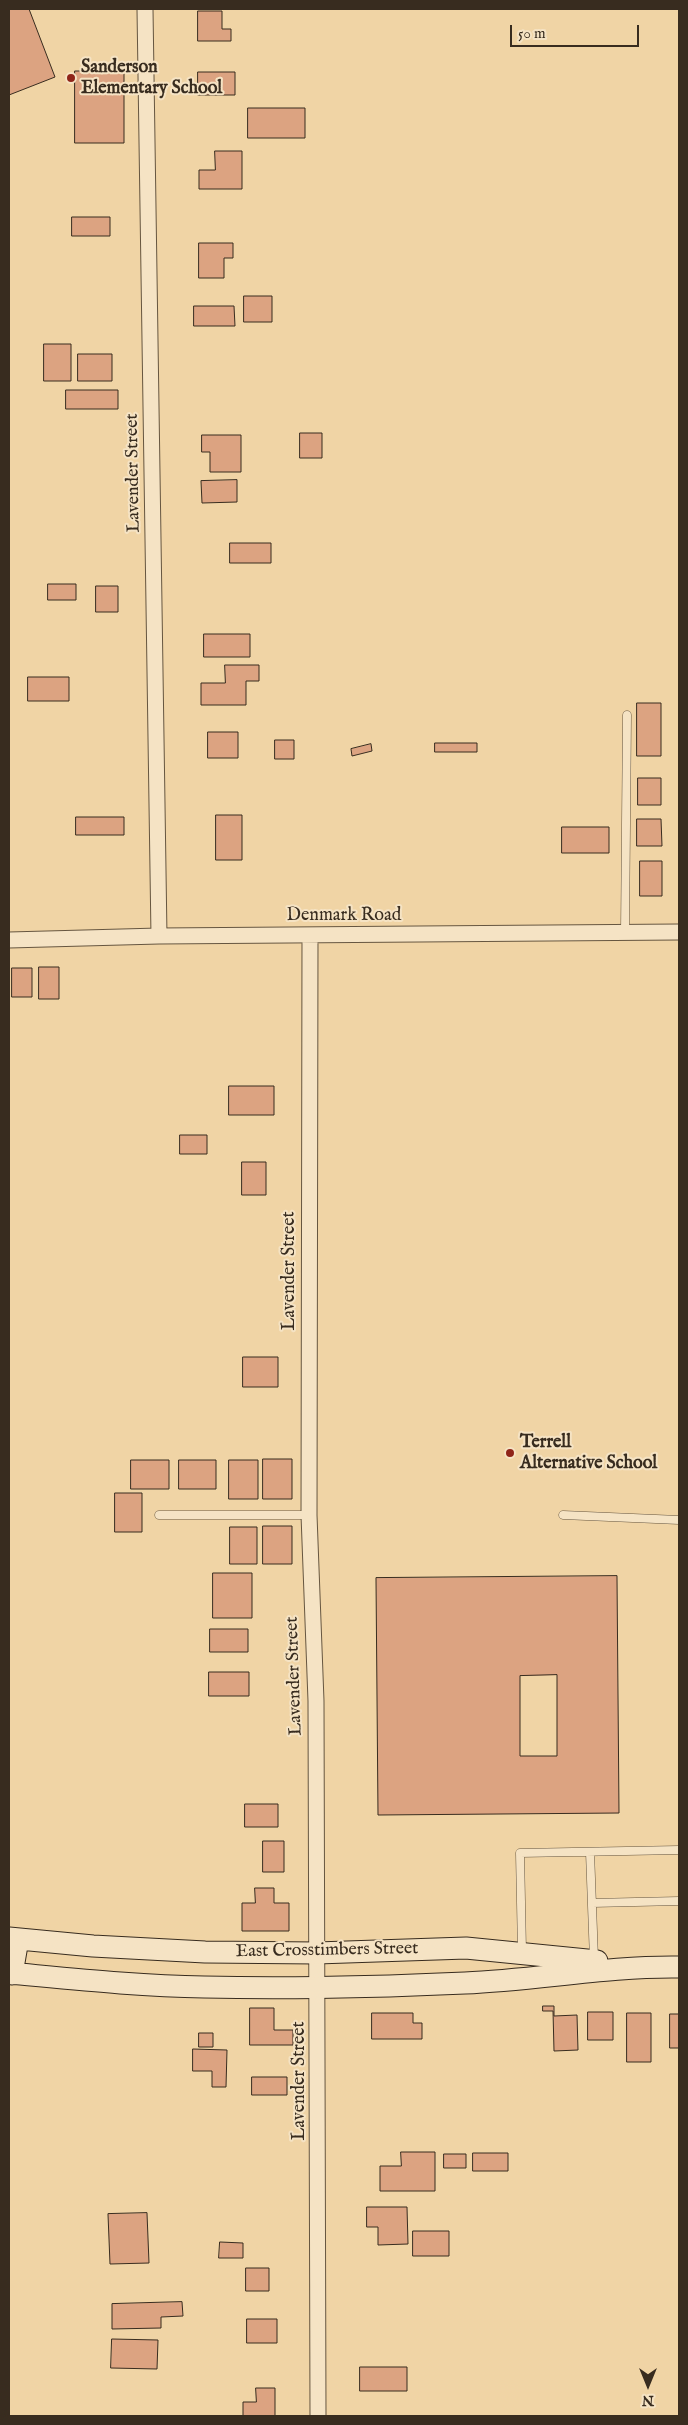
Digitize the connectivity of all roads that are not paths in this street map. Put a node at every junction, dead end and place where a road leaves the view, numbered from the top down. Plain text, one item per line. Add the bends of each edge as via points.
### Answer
1 (145, 9) edge
2 (627, 715) dead end
3 (679, 932) edge
4 (625, 933) junction
5 (310, 935) junction
6 (159, 936) junction
7 (9, 940) edge
8 (159, 1515) dead end
9 (309, 1515) junction
10 (563, 1515) dead end
11 (679, 1520) edge
12 (679, 1850) edge
13 (590, 1852) junction
14 (679, 1901) edge
15 (592, 1903) junction
16 (14, 1938) edge
17 (318, 1953) junction
18 (522, 1953) junction
19 (594, 1961) junction
20 (644, 1966) junction
21 (679, 1967) edge
22 (10, 1974) edge
23 (318, 1988) junction
24 (318, 2416) edge

1 - 6 street, Lavender Street
2 - 4 lane
3 - 4 street, Denmark Road
4 - 5 street, Denmark Road
5 - 6 street, Denmark Road
5 - 9 street, Lavender Street
6 - 7 street, Denmark Road
8 - 9 lane
9 - 17 street, Lavender Street via 316,1701
10 - 11 lane
12 - 13 lane
13 - 15 lane
13 - 18 lane via 520,1853
14 - 15 lane
15 - 19 lane
16 - 17 main road, East Crosstimbers Street via 205,1952
16 - 22 main road
17 - 18 main road, East Crosstimbers Street via 466,1948
17 - 23 street, Lavender Street
18 - 19 main road, East Crosstimbers Street
19 - 20 main road, East Crosstimbers Street
20 - 21 main road, East Crosstimbers Street
20 - 23 main road, East Crosstimbers Street via 467,1983
22 - 23 main road, East Crosstimbers Street via 204,1987
23 - 24 street, Lavender Street

